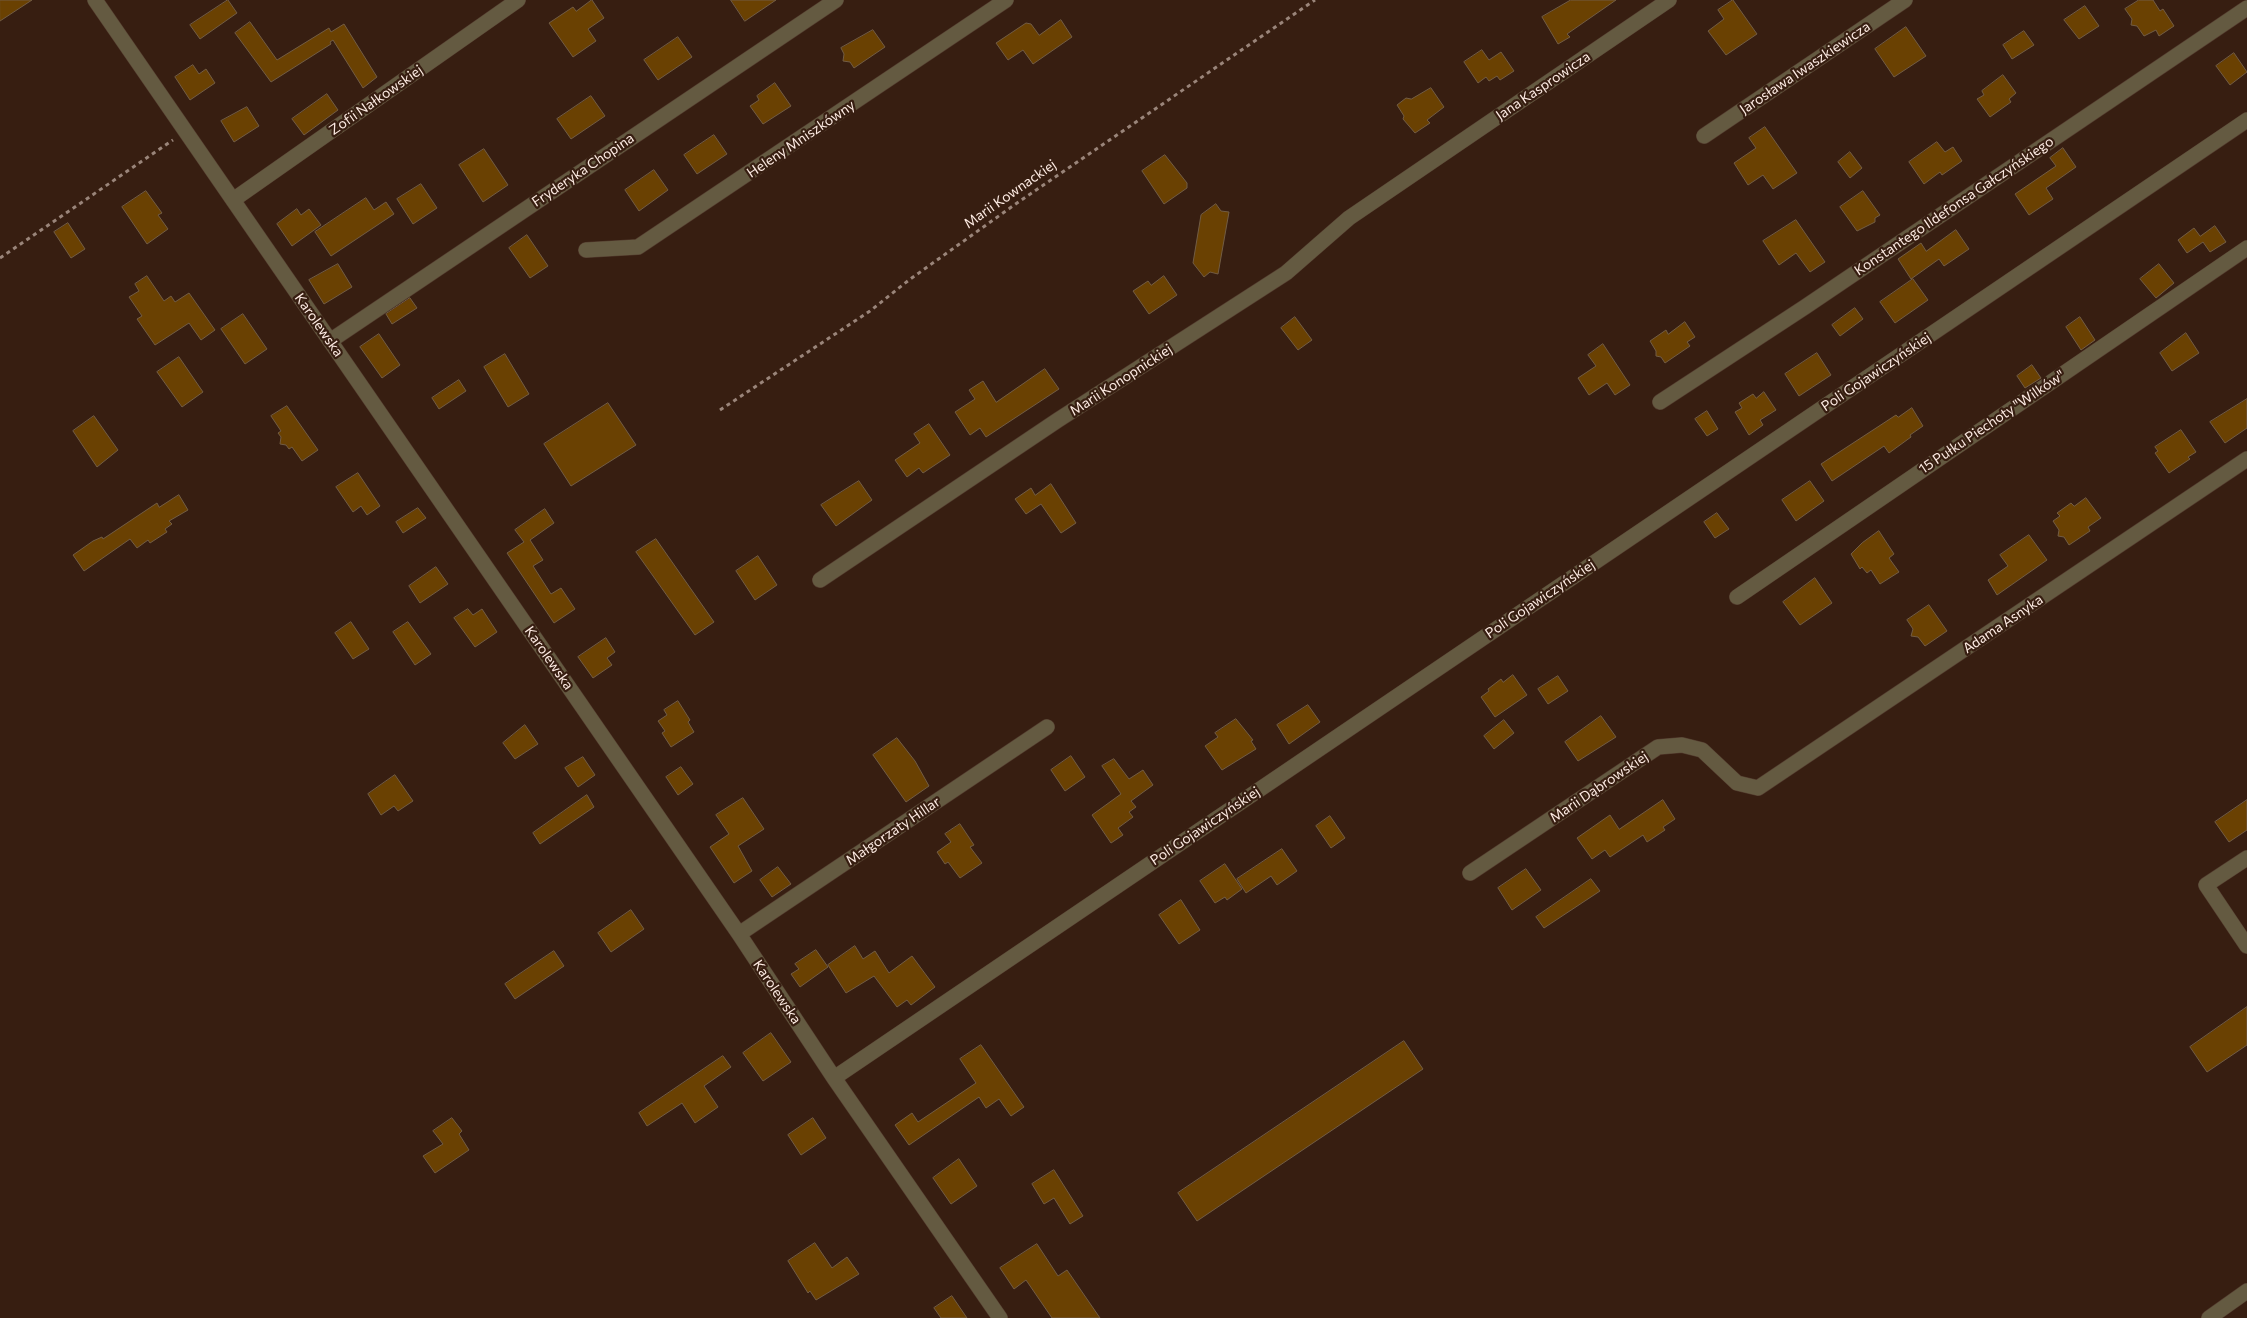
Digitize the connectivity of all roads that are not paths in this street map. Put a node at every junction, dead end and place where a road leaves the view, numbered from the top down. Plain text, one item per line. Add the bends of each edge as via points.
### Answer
1 (94, 0) edge
2 (518, 0) edge
3 (836, 0) edge
4 (1006, 0) edge
5 (1669, 0) edge
6 (1905, 0) edge
7 (2247, 8) edge
8 (2247, 120) edge
9 (1704, 136) dead end
10 (1416, 172) joint
11 (233, 200) junction
12 (2247, 248) edge
13 (586, 250) dead end
14 (330, 341) junction
15 (1660, 402) dead end
16 (2247, 458) edge
17 (820, 580) dead end
18 (1737, 597) dead end
19 (1047, 727) dead end
20 (1758, 788) joint
21 (2247, 858) edge
22 (1470, 873) dead end
23 (739, 934) junction
24 (2247, 946) edge
25 (834, 1078) junction
26 (2247, 1291) edge
27 (1000, 1318) edge
28 (2209, 1318) edge

1 - 11 street, Karolewska
2 - 11 street, Zofii Nałkowskiej
3 - 14 street, Fryderyka Chopina
4 - 13 street, Heleny Mniszkówny via 638,247
5 - 10 street, Jana Kasprowicza
6 - 9 street, Jarosława Iwaszkiewicza
7 - 15 street, Konstantego Ildefonsa Gałczyńskiego
8 - 25 street, Poli Gojawiczyńskiej
10 - 17 street, Marii Konopnickiej via 1349,218 1286,273 1058,420
11 - 14 street, Karolewska
12 - 18 street, 15 Pułku Piechoty "Wilków"
14 - 23 street, Karolewska
16 - 20 street, Adama Asnyka
19 - 23 street, Małgorzaty Hillar
20 - 22 street, Marii Dąbrowskiej via 1737,783 1702,750 1682,745 1658,748
21 - 24 street via 2206,885
23 - 25 street, Karolewska
25 - 27 street, Karolewska
26 - 28 street

